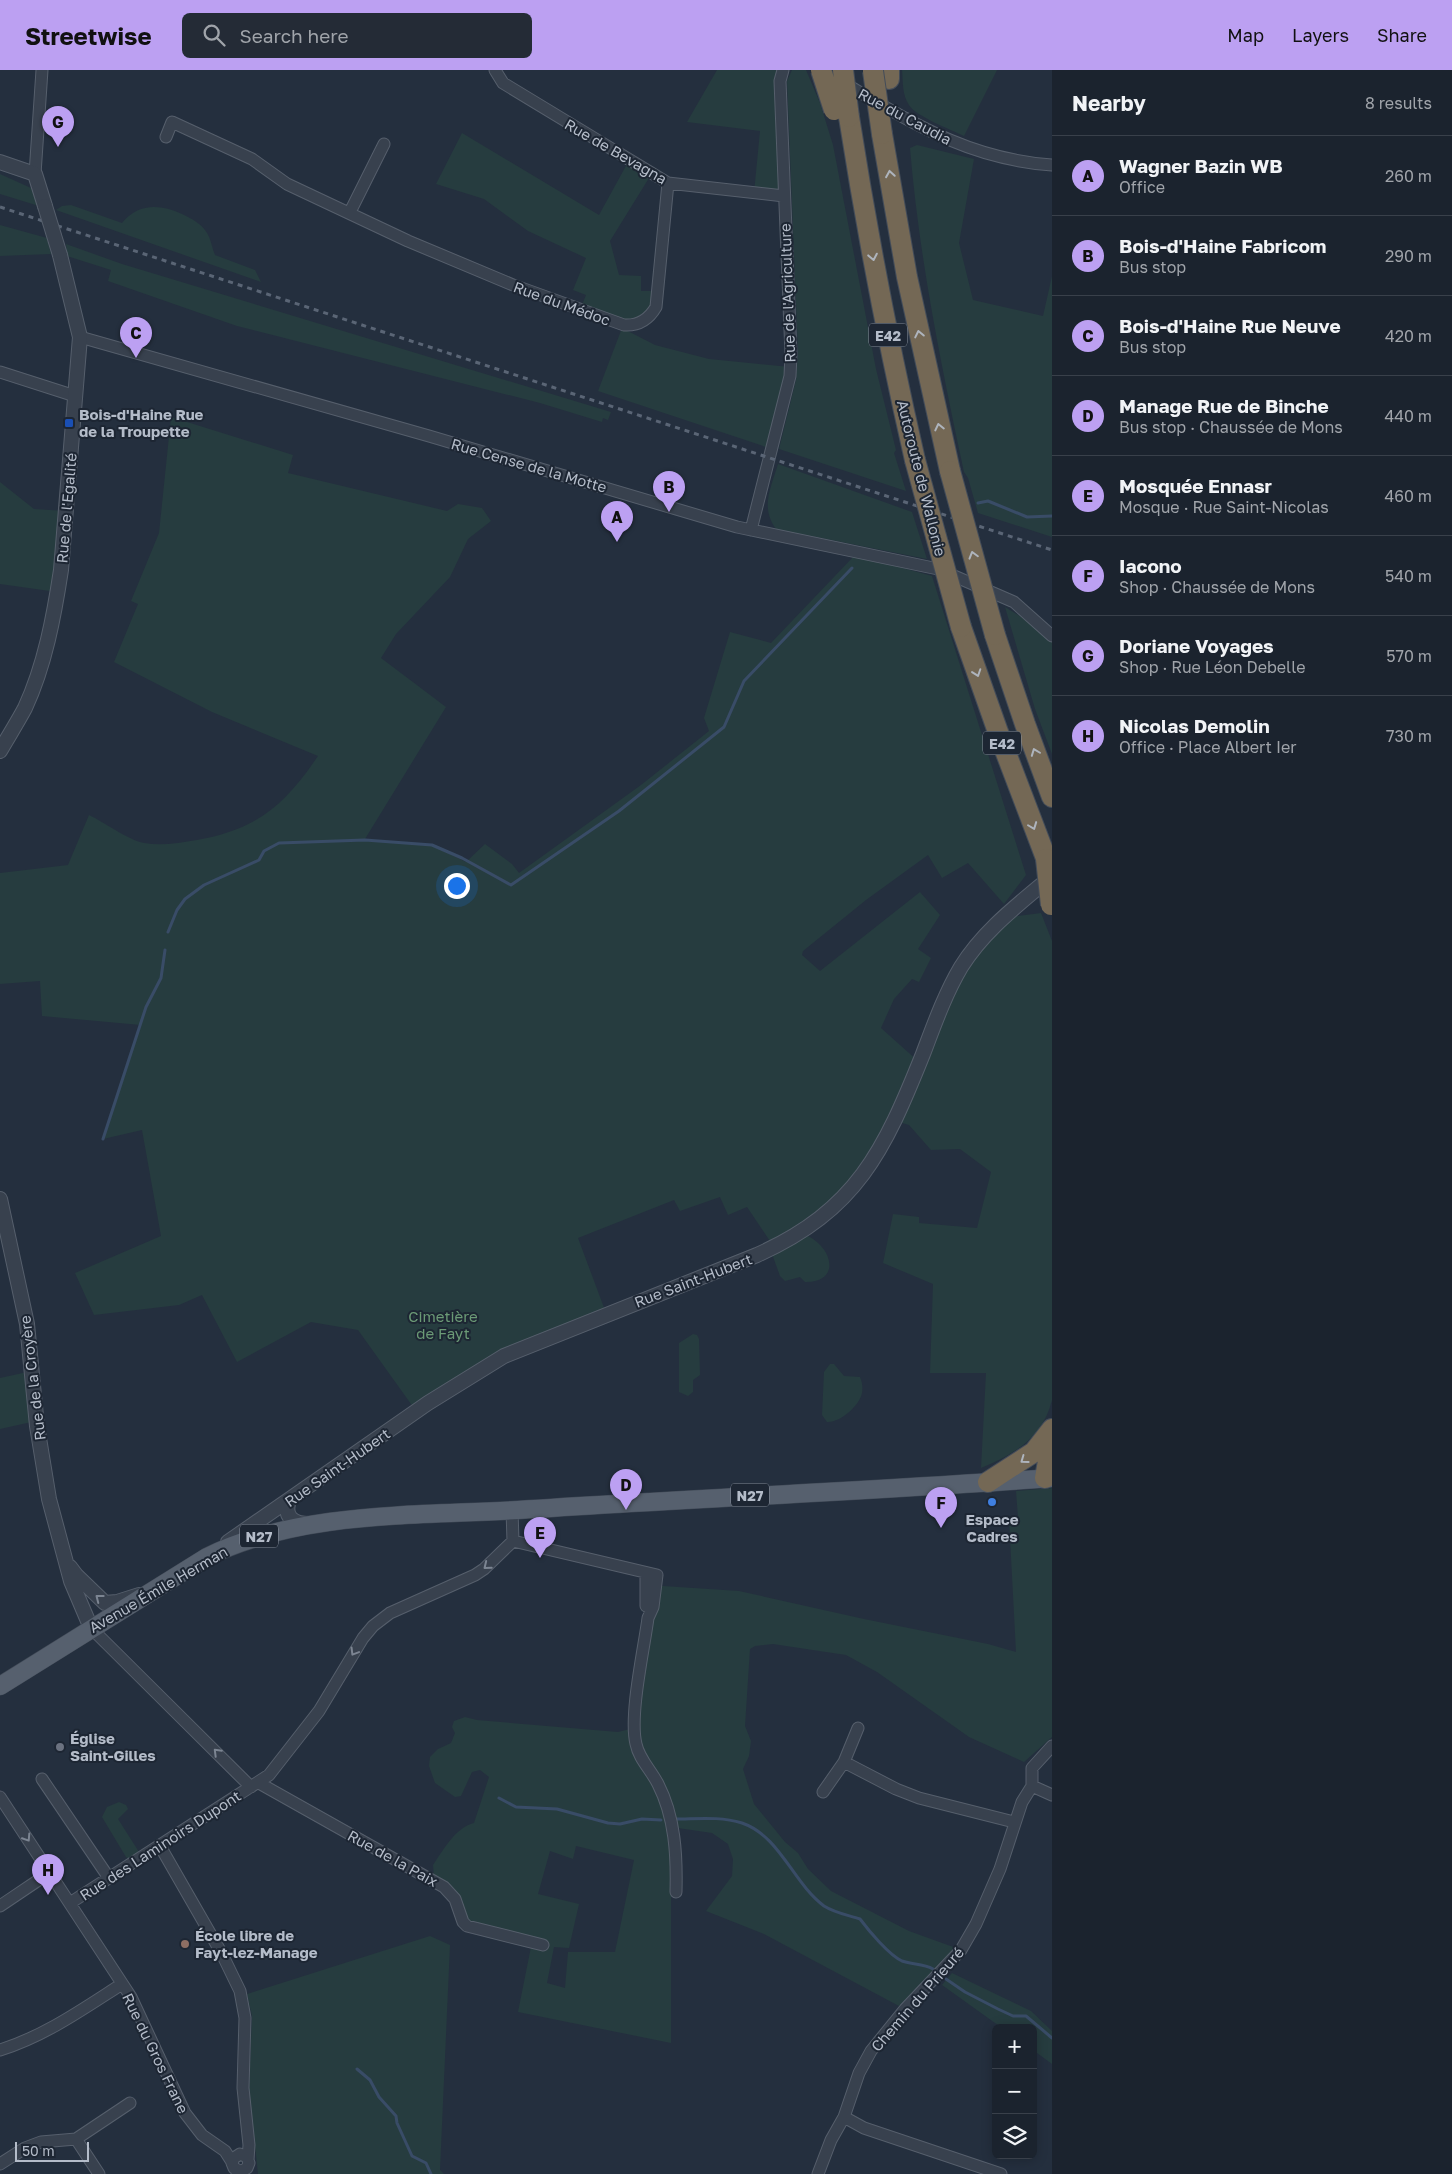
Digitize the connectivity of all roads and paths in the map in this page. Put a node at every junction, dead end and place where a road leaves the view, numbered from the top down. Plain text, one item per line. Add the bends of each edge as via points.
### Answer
1 (42, 70) edge
2 (494, 70) edge
3 (821, 70) edge
4 (843, 70) edge
5 (781, 72) edge
6 (881, 72) edge
7 (842, 114) junction
8 (166, 137) dead end
9 (384, 144) dead end
10 (0, 162) edge
11 (1052, 165) edge
12 (0, 168) edge
13 (36, 178) junction
14 (668, 183) junction
15 (784, 196) junction
16 (350, 212) junction
17 (80, 337) junction
18 (0, 372) edge
19 (75, 396) junction
20 (751, 530) junction
21 (1052, 636) edge
22 (0, 752) edge
23 (1052, 797) edge
24 (1050, 869) edge
25 (1052, 906) edge
26 (0, 1199) edge
27 (1052, 1429) edge
28 (1052, 1439) edge
29 (1048, 1478) edge
30 (988, 1482) junction
31 (288, 1506) junction
32 (512, 1510) junction
33 (320, 1523) junction
34 (265, 1531) junction
35 (513, 1541) junction
36 (63, 1557) junction
37 (144, 1594) junction
38 (91, 1628) junction
39 (0, 1686) edge
40 (858, 1728) dead end
41 (1052, 1746) edge
42 (844, 1762) junction
43 (42, 1778) dead end
44 (255, 1785) junction
45 (1032, 1786) junction
46 (823, 1792) dead end
47 (1052, 1795) edge
48 (0, 1797) edge
49 (1014, 1822) junction
50 (160, 1846) junction
51 (49, 1873) junction
52 (109, 1878) junction
53 (676, 1892) dead end
54 (70, 1903) junction
55 (0, 1906) edge
56 (543, 1945) dead end
57 (122, 1984) junction
58 (0, 2050) edge
59 (130, 2104) dead end
60 (844, 2117) junction
61 (248, 2135) junction
62 (76, 2139) junction
63 (0, 2164) edge
64 (239, 2166) edge
65 (99, 2174) edge
66 (818, 2174) edge
67 (1000, 2174) edge

1 - 13 street
2 - 14 street, Rue de Bevagna via 503,84
3 - 7 highway, bridge
3 - 11 street, Rue du Caudia via 953,143 1003,158
4 - 7 highway, bridge
5 - 15 street, Rue de l'Agriculture
23 -> 6 highway, Autoroute de Wallonie / E42, bridge via 1024,724 996,635 950,471 907,277 887,141
7 -> 24 highway, Autoroute de Wallonie / E42, bridge via 847,174 864,209 915,460 962,627
8 - 16 street, Rue du Médoc via 172,122 252,159 287,184
9 - 16 street
10 - 13 street
12 - 13 street
13 - 17 street, Rue de l'Egalité, bridge via 60,255
14 - 15 street, Rue de Bevagna
14 - 16 street, Rue du Médoc via 656,307 651,316 629,325 513,285 408,241
15 - 20 street, Rue de l'Agriculture via 790,376
17 - 19 street, Rue de l'Egalité
17 - 20 street, Rue Cense de la Motte
18 - 19 street
19 - 22 street, Rue de l'Egalité via 55,607 42,664 25,707
20 - 21 street, Rue Cense de la Motte via 938,570 1014,602
24 - 25 highway, Autoroute de Wallonie, bridge
24 - 31 street, Rue Saint-Hubert via 971,952 950,987 888,1135 872,1164 849,1192 816,1222 756,1255 504,1356 428,1403
26 - 36 street, Rue de la Croyère via 25,1315 38,1438
27 -> 30 highway via 1034,1452
28 - 29 highway
29 - 30 main road, N27
30 - 32 main road, N27
31 - 33 street via 288,1515 294,1522
31 - 34 street, Rue Saint-Hubert
32 - 33 main road, Avenue Émile Herman / N27
32 - 35 street
33 - 34 main road, Avenue Émile Herman / N27
34 - 37 main road, Avenue Émile Herman / N27 via 207,1556
35 -> 44 street, Rue des Laminoirs Dupont via 484,1569 390,1613 373,1626 318,1711 269,1775
35 - 53 street via 657,1576 653,1607 648,1618 634,1729 638,1752 669,1808 676,1852
37 -> 36 street, Rue de la Croyère via 105,1603 76,1576
36 - 38 street, Rue de la Croyère
37 - 38 main road, Avenue Émile Herman / N27
38 - 39 main road, Avenue Émile Herman / N27
44 -> 38 street, Rue de la Paix
40 - 42 street
41 - 45 street, Chemin du Prieuré via 1032,1768
42 - 46 street
42 - 49 street via 919,1798
43 - 52 street
44 - 50 street, Rue des Laminoirs Dupont
44 - 56 street, Rue de la Paix via 444,1887 455,1899 467,1926
45 - 47 street
45 - 49 street, Chemin du Prieuré
48 -> 51 street, Rue du Gros Frane
49 - 60 street, Chemin du Prieuré via 1000,1869 976,1924 961,1950 905,2009 871,2051 859,2073
50 - 52 street, Rue des Laminoirs Dupont
50 - 61 street via 240,1991 245,2018 243,2088
51 - 54 street, Rue du Gros Frane
51 - 55 street
52 - 54 street, Rue des Laminoirs Dupont
54 - 57 street, Rue du Gros Frane
57 - 58 street via 57,2026
57 - 64 street, Rue du Gros Frane via 149,2032 185,2113 202,2135 218,2145
59 - 62 street
60 - 66 street, Chemin du Prieuré
60 - 67 street via 864,2128
61 - 64 street
61 - 64 street
62 - 63 street via 41,2142
62 - 65 street

